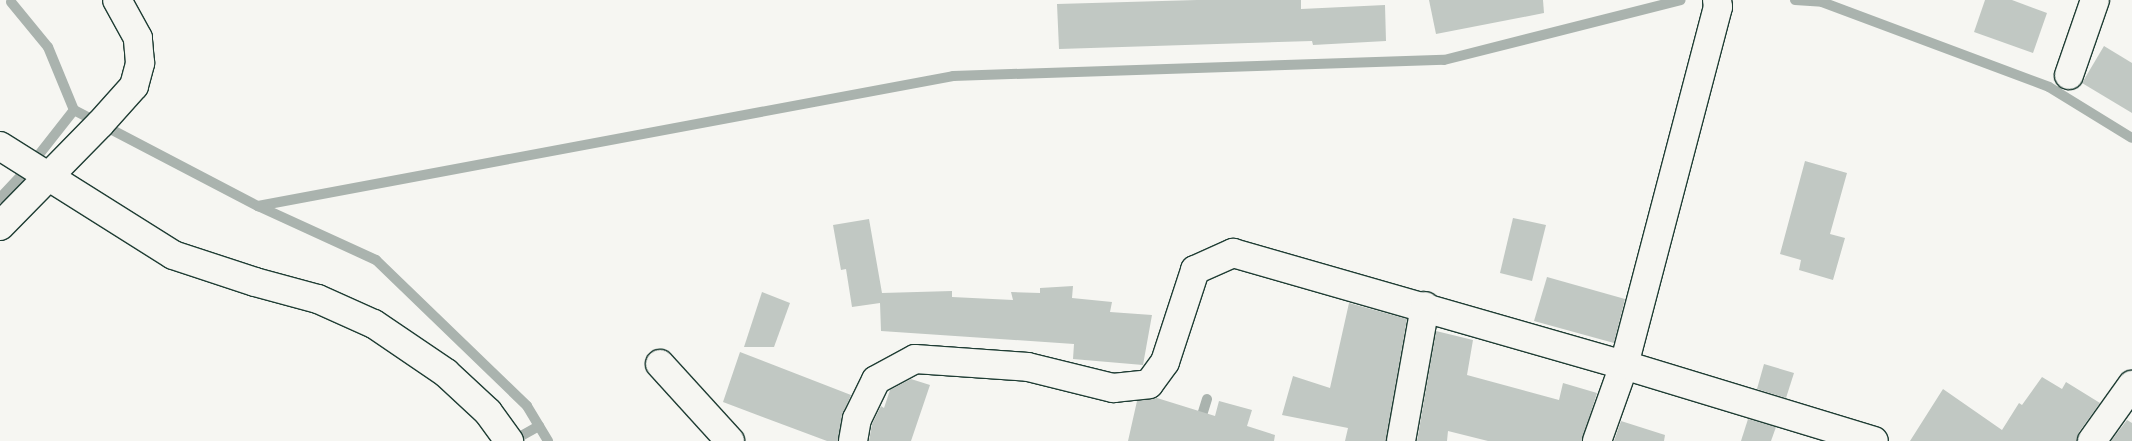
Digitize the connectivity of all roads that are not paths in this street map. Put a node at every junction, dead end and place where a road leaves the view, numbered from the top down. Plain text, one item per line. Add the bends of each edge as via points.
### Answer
1 (118, 0) edge
2 (1718, 0) edge
3 (2095, 0) edge
4 (2069, 75) dead end
5 (0, 146) edge
6 (46, 177) junction
7 (0, 226) edge
8 (1425, 306) junction
9 (660, 364) dead end
10 (1624, 365) junction
11 (2132, 385) edge
12 (509, 441) edge
13 (730, 441) edge
14 (853, 441) edge
15 (1401, 441) edge
16 (1597, 441) edge
17 (1874, 441) edge
18 (2092, 441) edge

1 - 6 street via 138,38 140,63 134,86
2 - 10 street
3 - 4 street
5 - 6 street
6 - 7 street
6 - 12 street via 173,255 318,299 374,324 446,373 488,412
8 - 10 street
8 - 14 street via 1233,253 1195,270 1165,362 1149,384 1113,388 1028,367 915,359 876,380 857,419
8 - 15 street
9 - 13 street
10 - 16 street
10 - 17 street
11 - 18 street

